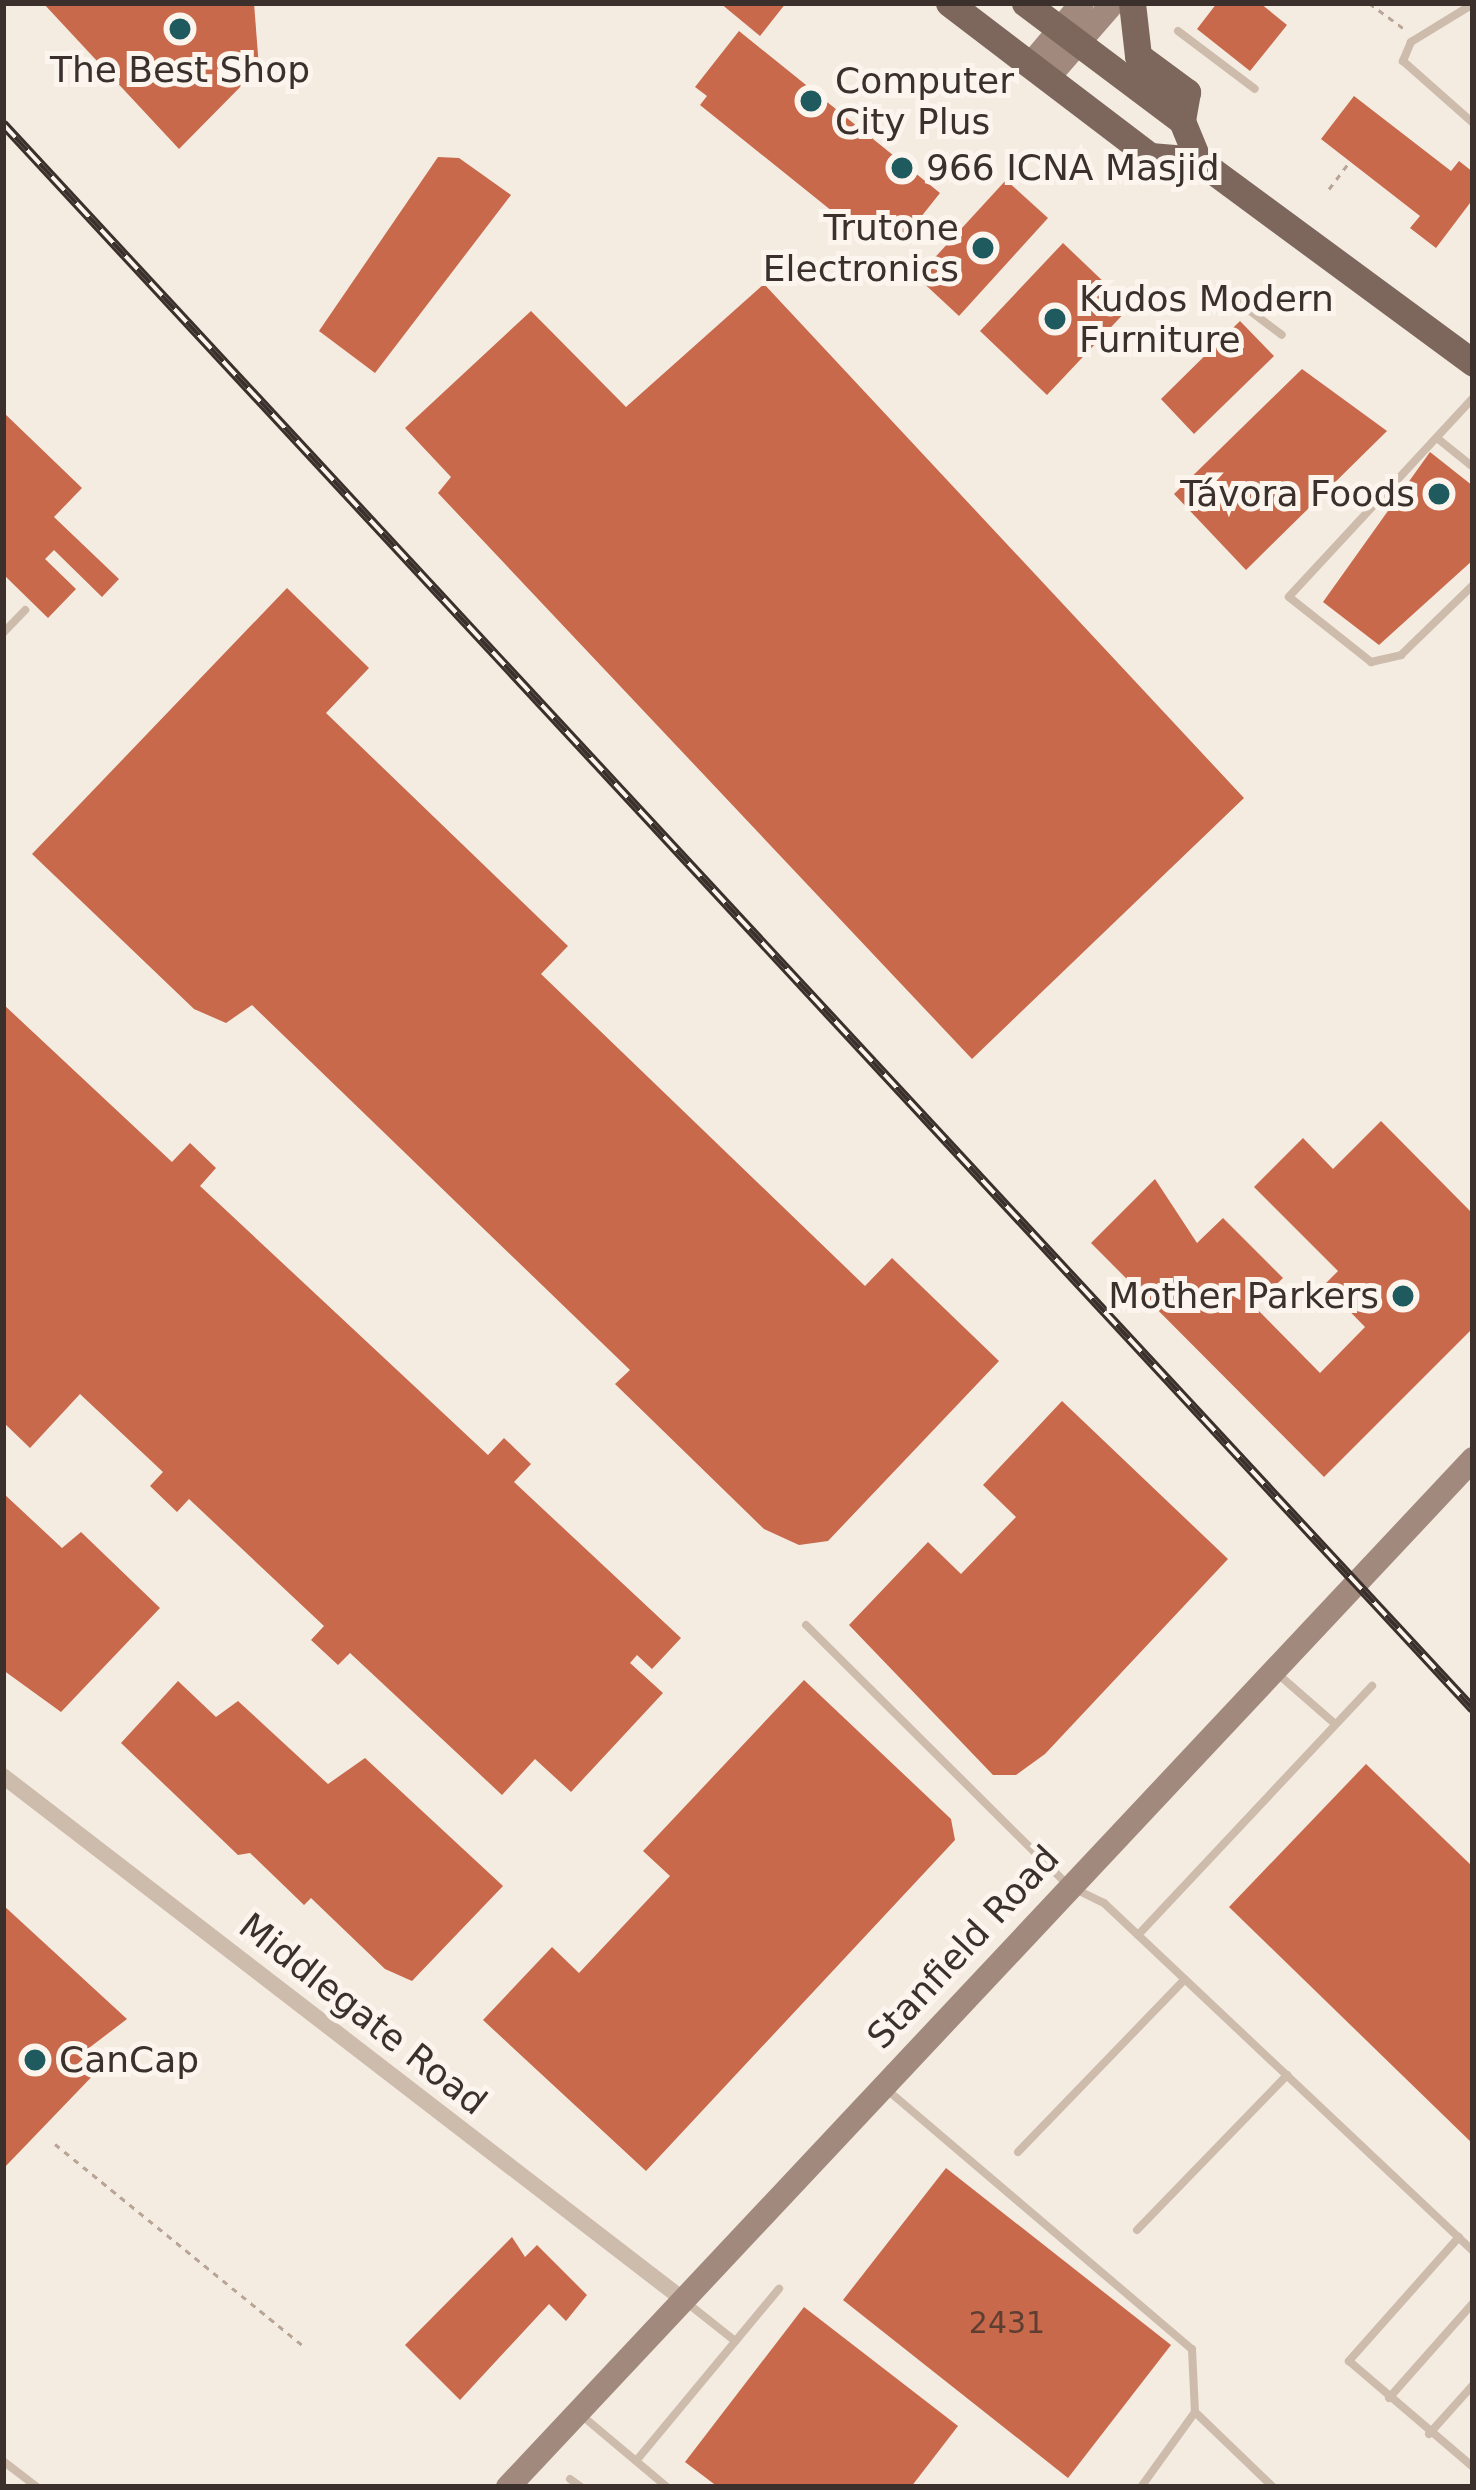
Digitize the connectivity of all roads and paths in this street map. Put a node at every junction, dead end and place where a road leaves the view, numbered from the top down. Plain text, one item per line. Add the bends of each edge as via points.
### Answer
1 (949, 3) edge
2 (1024, 3) edge
3 (1082, 3) edge
4 (1113, 3) edge
5 (1132, 3) edge
6 (1370, 3) edge
7 (1473, 4) edge
8 (1178, 32) dead end
9 (1069, 37) junction
10 (1420, 37) junction
11 (1039, 72) junction
12 (1255, 89) dead end
13 (1182, 121) junction
14 (1473, 123) edge
15 (1198, 160) junction
16 (1350, 161) dead end
17 (1329, 189) dead end
18 (1225, 292) dead end
19 (1282, 335) dead end
20 (1473, 363) edge
21 (1473, 398) edge
22 (1437, 438) junction
23 (1473, 467) edge
24 (1473, 585) edge
25 (26, 610) dead end
26 (3, 632) edge
27 (1473, 1460) edge
28 (806, 1625) dead end
29 (1273, 1670) junction
30 (1372, 1686) dead end
31 (1334, 1723) junction
32 (3, 1776) edge
33 (1069, 1886) junction
34 (1138, 1935) junction
35 (1185, 1979) junction
36 (1287, 2075) junction
37 (883, 2087) junction
38 (55, 2144) dead end
39 (1018, 2152) dead end
40 (1137, 2230) dead end
41 (1459, 2237) junction
42 (1473, 2251) edge
43 (779, 2289) dead end
44 (685, 2301) junction
45 (1473, 2303) edge
46 (736, 2341) junction
47 (302, 2345) dead end
48 (1473, 2385) edge
49 (1389, 2398) junction
50 (1195, 2412) junction
51 (578, 2413) junction
52 (1429, 2434) junction
53 (636, 2461) junction
54 (3, 2462) edge
55 (1473, 2467) edge
56 (570, 2479) dead end
57 (37, 2487) edge
58 (508, 2487) edge
59 (581, 2487) edge
60 (667, 2487) edge
61 (1142, 2487) edge
62 (1274, 2487) edge

1 - 11 main road
2 - 9 main road
3 - 9 street
4 - 9 street
5 - 13 main road via 1138,56 1187,92
6 - 10 path
7 - 10 lane
8 - 12 lane
9 - 11 street
9 - 13 main road
10 - 14 lane via 1404,52 1408,74
11 - 15 main road via 1150,156
13 - 15 main road
15 - 20 main road
16 - 17 path
18 - 19 lane
21 - 22 lane
22 - 23 lane
22 - 24 lane via 1289,597 1371,662 1400,655
25 - 26 lane
27 - 29 street, Stanfield Road
28 - 33 lane
29 - 31 lane
29 - 33 street, Stanfield Road
30 - 31 lane
31 - 34 lane
32 - 44 street, Middlegate Road
33 - 34 lane
33 - 37 street, Stanfield Road
34 - 35 lane
35 - 36 lane
35 - 39 lane
36 - 40 lane
36 - 41 lane
37 - 44 street, Stanfield Road
37 - 50 lane via 1192,2349
38 - 47 path
41 - 42 lane
41 - 49 lane via 1348,2361
43 - 46 lane
44 - 46 lane
44 - 51 street, Stanfield Road
45 - 49 lane
46 - 53 lane
48 - 52 lane
49 - 52 lane
50 - 61 lane
50 - 62 lane
51 - 53 lane
51 - 58 street, Stanfield Road
52 - 55 lane
53 - 60 lane
54 - 57 lane
56 - 59 lane

